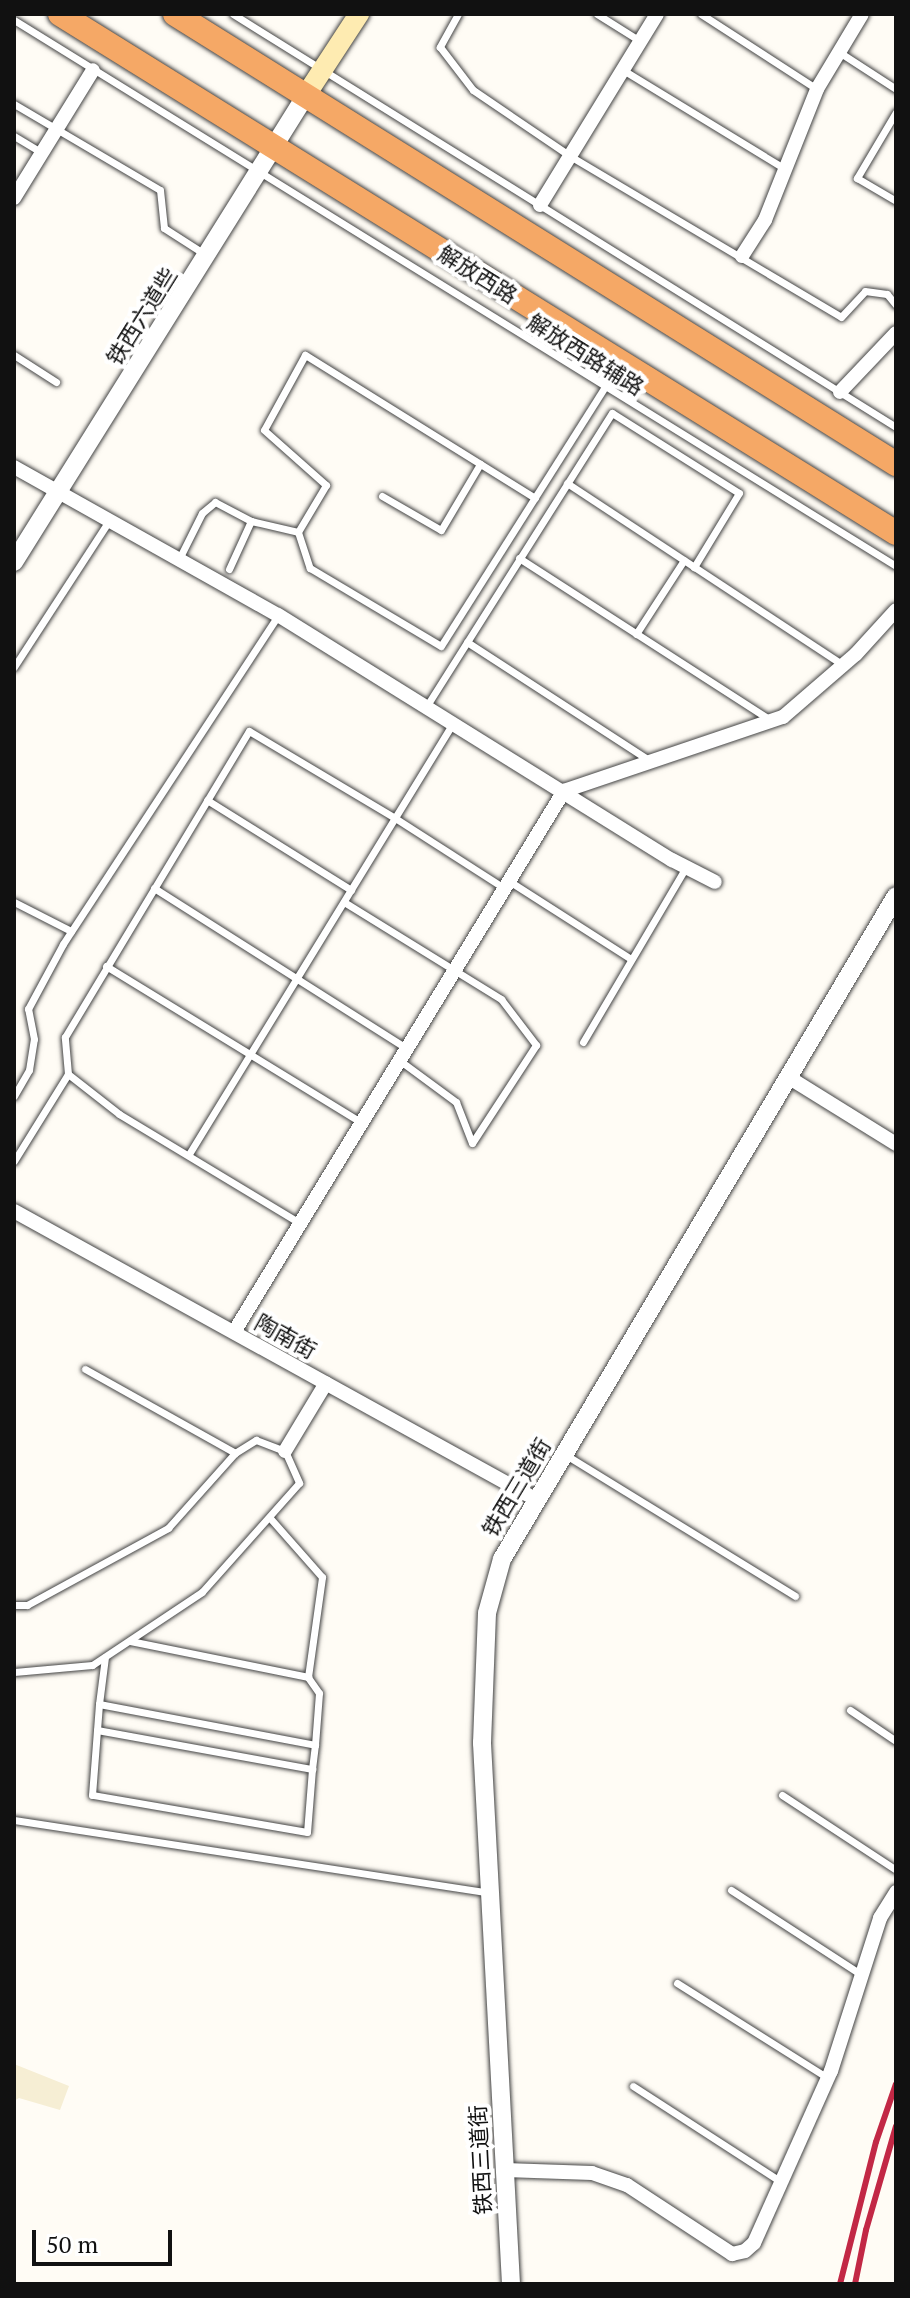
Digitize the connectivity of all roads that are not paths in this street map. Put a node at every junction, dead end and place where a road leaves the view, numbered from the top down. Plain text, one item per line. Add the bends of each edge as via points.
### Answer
1 (60, 14) edge
2 (175, 14) edge
3 (233, 14) edge
4 (359, 14) edge
5 (458, 14) edge
6 (597, 14) edge
7 (657, 14) edge
8 (701, 14) edge
9 (862, 14) edge
10 (14, 20) edge
11 (640, 41) junction
12 (839, 52) junction
13 (93, 70) junction
14 (322, 70) junction
15 (623, 70) junction
16 (817, 89) junction
17 (896, 89) edge
18 (306, 95) junction
19 (14, 104) edge
20 (896, 112) edge
21 (56, 131) junction
22 (14, 136) edge
23 (275, 148) junction
24 (42, 153) junction
25 (570, 156) junction
26 (785, 169) junction
27 (259, 174) junction
28 (14, 198) edge
29 (896, 201) edge
30 (540, 205) junction
31 (207, 256) junction
32 (742, 256) junction
33 (896, 305) edge
34 (896, 333) edge
35 (14, 355) edge
36 (56, 382) dead end
37 (605, 387) junction
38 (840, 392) junction
39 (896, 427) edge
40 (480, 464) junction
41 (896, 464) edge
42 (14, 467) edge
43 (567, 483) junction
44 (57, 494) junction
45 (382, 496) dead end
46 (535, 498) junction
47 (251, 521) junction
48 (108, 522) junction
49 (298, 532) junction
50 (896, 533) edge
51 (519, 558) junction
52 (684, 560) junction
53 (178, 561) junction
54 (14, 562) edge
55 (896, 566) edge
56 (694, 567) junction
57 (229, 569) dead end
58 (896, 610) edge
59 (278, 615) junction
60 (636, 634) junction
61 (467, 642) junction
62 (843, 665) junction
63 (14, 667) edge
64 (426, 707) junction
65 (772, 721) junction
66 (453, 723) junction
67 (652, 762) junction
68 (564, 791) junction
69 (207, 800) junction
70 (395, 818) junction
71 (686, 867) junction
72 (715, 882) dead end
73 (506, 884) junction
74 (154, 888) junction
75 (351, 890) junction
76 (896, 896) edge
77 (14, 902) edge
78 (344, 902) junction
79 (71, 931) junction
80 (631, 959) junction
81 (106, 966) junction
82 (454, 969) junction
83 (296, 980) junction
84 (583, 1042) dead end
85 (402, 1054) junction
86 (250, 1055) junction
87 (68, 1074) junction
88 (788, 1077) junction
89 (14, 1096) edge
90 (361, 1122) junction
91 (896, 1144) edge
92 (189, 1154) junction
93 (14, 1161) edge
94 (14, 1211) edge
95 (300, 1223) junction
96 (234, 1332) junction
97 (85, 1369) dead end
98 (326, 1383) junction
99 (285, 1451) junction
100 (235, 1453) junction
101 (564, 1454) junction
102 (537, 1500) junction
103 (270, 1518) junction
104 (795, 1596) dead end
105 (14, 1605) edge
106 (129, 1641) junction
107 (105, 1657) junction
108 (14, 1672) edge
109 (308, 1677) junction
110 (99, 1704) junction
111 (850, 1710) dead end
112 (97, 1730) junction
113 (896, 1741) edge
114 (315, 1745) junction
115 (312, 1769) junction
116 (782, 1795) dead end
117 (14, 1820) edge
118 (896, 1870) edge
119 (731, 1890) dead end
120 (896, 1892) edge
121 (490, 1893) junction
122 (862, 1975) junction
123 (677, 1983) dead end
124 (828, 2078) junction
125 (633, 2086) dead end
126 (505, 2170) junction
127 (780, 2181) junction
128 (511, 2284) edge

1 - 23 highway, 解放西路
2 - 18 highway
3 - 14 lane
4 - 14 main road
5 - 25 lane via 440,47 473,90
6 - 11 lane
7 - 11 street
8 - 16 lane
9 - 12 street
10 - 13 lane, 解放西路辅路
11 - 15 street
12 - 16 street
12 - 17 lane
13 - 21 street
13 - 27 lane, 解放西路辅路
14 - 18 main road
14 - 30 lane
15 - 25 street
15 - 26 lane
16 - 26 street
18 - 23 street, 铁西六道些
18 - 41 highway
19 - 21 lane
20 - 29 lane via 857,178
21 - 24 street
21 - 31 lane via 160,190 164,228
22 - 24 lane
23 - 27 street, 铁西六道些
23 - 50 highway, 解放西路
24 - 28 street
25 - 30 street
25 - 32 lane
26 - 32 street via 765,220
27 - 31 street, 铁西六道些
27 - 37 lane, 解放西路辅路
30 - 38 lane
31 - 44 street, 铁西六道些
32 - 33 lane via 841,317 865,291 887,294
34 - 38 street
35 - 36 lane
37 - 46 lane
37 - 55 lane, 解放西路辅路
38 - 39 lane
40 - 45 lane via 441,530
40 - 46 lane
40 - 49 lane via 305,355 264,430 326,485
42 - 44 street
43 - 51 lane
43 - 52 lane
43 - 56 lane via 612,413 739,493
44 - 48 street
44 - 54 street, 铁西六道些
46 - 49 lane via 441,646 310,568
47 - 49 lane
47 - 53 lane via 215,502 202,513
47 - 57 lane
48 - 53 street
48 - 63 lane
51 - 60 lane
51 - 61 lane
52 - 56 lane
52 - 60 lane
53 - 59 street
56 - 62 lane
58 - 62 street
59 - 64 street
59 - 79 lane
60 - 65 lane
61 - 64 lane
61 - 67 lane
62 - 65 street
64 - 66 street
65 - 67 street
66 - 68 street
66 - 70 lane
67 - 68 street
68 - 71 street
68 - 73 street
69 - 70 lane via 249,731
69 - 74 lane
69 - 75 lane
70 - 73 lane
70 - 75 lane
71 - 72 street
71 - 80 lane
73 - 80 lane
73 - 82 street
74 - 81 lane
74 - 83 lane
75 - 78 lane
76 - 88 street, 铁西三道街
77 - 79 lane
78 - 82 lane
78 - 83 lane
79 - 89 lane via 28,1009 34,1039 29,1070
80 - 84 lane
81 - 86 lane
81 - 87 lane via 65,1037
82 - 85 street
82 - 85 lane via 501,999 536,1045 472,1143 456,1102
83 - 85 lane
83 - 86 lane
85 - 90 street
86 - 90 lane
86 - 92 lane
87 - 92 lane via 119,1114
87 - 93 lane
88 - 91 street
88 - 101 street, 铁西三道街
90 - 95 street
92 - 95 lane
94 - 96 street, 陶南街
95 - 96 street
96 - 98 street, 陶南街
97 - 100 lane
98 - 99 street
98 - 102 street, 陶南街
99 - 100 lane via 256,1440
99 - 103 lane via 299,1483
100 - 105 lane via 168,1528 27,1605
101 - 102 street, 铁西三道街
101 - 104 lane
102 - 121 street, 铁西三道街 via 502,1559 487,1613 482,1743
103 - 106 lane via 202,1592
103 - 109 lane via 322,1577
106 - 107 lane
106 - 109 lane
107 - 108 lane via 92,1665
107 - 110 lane
109 - 114 lane via 319,1693
110 - 112 lane
110 - 114 lane
111 - 113 lane
112 - 115 lane
112 - 115 lane via 92,1795 307,1832
114 - 115 lane
116 - 118 lane
117 - 121 lane
119 - 122 lane
120 - 122 street via 880,1918
121 - 126 street, 铁西三道街
122 - 124 street
123 - 124 lane
124 - 127 street
125 - 127 lane
126 - 127 street via 592,2173 627,2185 732,2254 754,2243
126 - 128 street, 铁西三道街

